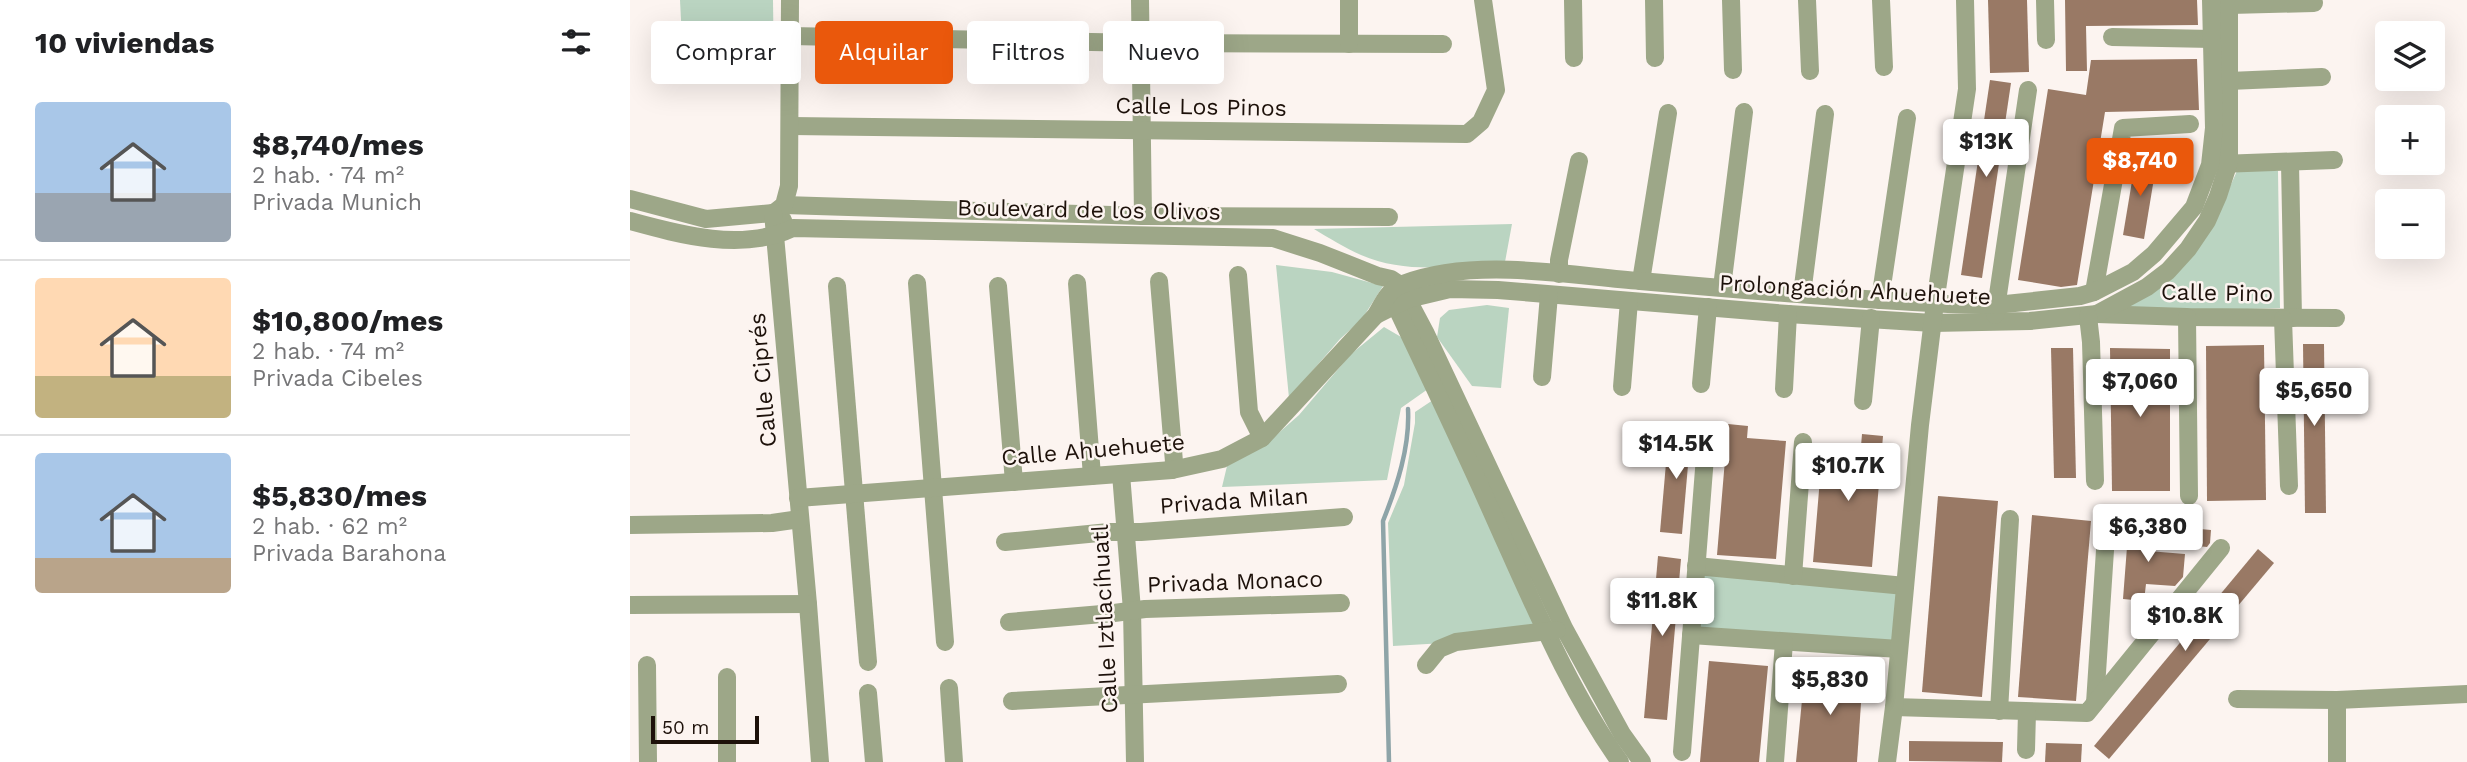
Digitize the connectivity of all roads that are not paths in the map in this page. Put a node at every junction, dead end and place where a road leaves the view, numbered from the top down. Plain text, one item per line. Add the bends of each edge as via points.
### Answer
1 (790, 0) edge
2 (1140, 0) edge
3 (1349, 0) edge
4 (1483, 0) edge
5 (1573, 0) edge
6 (1654, 0) edge
7 (1731, 0) edge
8 (1807, 0) edge
9 (1881, 0) edge
10 (1965, 0) edge
11 (2046, 0) edge
12 (2211, 0) edge
13 (2230, 2) edge
14 (2314, 3) dead end
15 (790, 21) edge
16 (1141, 21) edge
17 (801, 36) edge
18 (2112, 37) dead end
19 (2212, 39) junction
20 (2046, 40) dead end
21 (1103, 42) edge
22 (1224, 43) edge
23 (1349, 44) junction
24 (1443, 44) dead end
25 (1574, 58) dead end
26 (1655, 58) dead end
27 (1884, 67) dead end
28 (1733, 70) dead end
29 (1810, 71) dead end
30 (2322, 77) dead end
31 (2229, 81) junction
32 (791, 84) edge
33 (1142, 84) edge
34 (2028, 90) dead end
35 (1744, 112) dead end
36 (1668, 113) dead end
37 (1825, 114) dead end
38 (1907, 118) dead end
39 (2190, 124) dead end
40 (791, 127) junction
41 (1143, 131) junction
42 (2334, 160) dead end
43 (1579, 161) dead end
44 (2229, 162) junction
45 (2290, 163) junction
46 (2210, 165) junction
47 (630, 199) edge
48 (778, 209) junction
49 (1143, 216) junction
50 (1389, 218) dead end
51 (630, 221) edge
52 (793, 228) junction
53 (776, 236) junction
54 (1559, 274) junction
55 (1238, 275) dead end
56 (1159, 281) dead end
57 (1641, 281) junction
58 (918, 283) dead end
59 (1077, 283) dead end
60 (837, 286) dead end
61 (998, 286) dead end
62 (1722, 287) junction
63 (2094, 288) junction
64 (1802, 294) junction
65 (1398, 295) junction
66 (1549, 295) junction
67 (1880, 300) junction
68 (1629, 302) junction
69 (1935, 303) junction
70 (1708, 307) junction
71 (1788, 314) junction
72 (1995, 314) junction
73 (2092, 315) junction
74 (1871, 317) junction
75 (2187, 317) junction
76 (2336, 318) dead end
77 (2288, 319) junction
78 (1933, 323) junction
79 (1542, 377) dead end
80 (1701, 384) dead end
81 (1622, 387) dead end
82 (1784, 389) dead end
83 (1863, 401) dead end
84 (1707, 431) dead end
85 (1262, 438) junction
86 (1803, 442) dead end
87 (1172, 470) junction
88 (1121, 474) junction
89 (1092, 476) junction
90 (2095, 481) dead end
91 (1014, 482) junction
92 (2289, 486) dead end
93 (933, 489) junction
94 (853, 494) junction
95 (2189, 496) dead end
96 (797, 499) junction
97 (1344, 517) dead end
98 (800, 519) junction
99 (2010, 519) dead end
100 (630, 525) edge
101 (1127, 531) junction
102 (2106, 534) dead end
103 (1005, 542) dead end
104 (2221, 548) dead end
105 (1696, 559) junction
106 (1793, 569) junction
107 (1905, 586) junction
108 (1340, 603) dead end
109 (808, 604) junction
110 (630, 605) edge
111 (1132, 610) junction
112 (1009, 622) dead end
113 (1555, 630) junction
114 (945, 642) dead end
115 (1690, 642) junction
116 (1899, 649) junction
117 (1784, 650) junction
118 (868, 662) dead end
119 (647, 665) dead end
120 (1426, 665) dead end
121 (727, 677) dead end
122 (1338, 684) dead end
123 (949, 688) dead end
124 (868, 693) dead end
125 (1133, 694) junction
126 (2467, 694) edge
127 (2237, 699) dead end
128 (2337, 700) junction
129 (1012, 701) dead end
130 (2095, 703) junction
131 (1894, 707) junction
132 (2000, 707) junction
133 (2033, 712) junction
134 (2026, 750) dead end
135 (1682, 752) dead end
136 (648, 762) edge
137 (727, 762) edge
138 (820, 762) edge
139 (874, 762) edge
140 (954, 762) edge
141 (1135, 762) edge
142 (1620, 762) edge
143 (1642, 762) edge
144 (1775, 762) edge
145 (1887, 762) edge
146 (2337, 762) edge

1 - 15 street, Calle Ciprés
2 - 16 street
3 - 23 street
4 - 41 street, Calle Los Pinos via 1496,90 1481,122 1467,134
5 - 25 street
6 - 26 street
7 - 28 street
8 - 29 street
9 - 27 street
10 - 69 street via 1967,89
11 - 20 street
12 - 19 street, Prolongación Ahuehuete
13 - 14 street
13 - 31 street, Prolongación Ahuehuete
17 - 21 street
18 - 19 street
19 - 46 street, Prolongación Ahuehuete
22 - 23 street
23 - 24 street
30 - 31 street
31 - 44 street, Prolongación Ahuehuete
32 - 40 street, Calle Ciprés
33 - 41 street
34 - 72 street
35 - 62 street
36 - 57 street
37 - 64 street
38 - 67 street
39 - 63 street via 2123,128
40 - 41 street, Calle Los Pinos
40 - 48 street, Calle Ciprés via 789,186
41 - 49 street
42 - 45 street
43 - 54 street
44 - 45 street
44 - 46 street
44 - 73 street, Prolongación Ahuehuete via 2207,221 2168,271
45 - 77 street
46 - 63 street, Prolongación Ahuehuete via 2194,207 2154,254 2133,272
47 - 48 street via 706,219
48 - 49 street
48 - 52 street
48 - 53 street, Calle Ciprés
49 - 50 street
51 - 53 street, Boulevard de los Olivos via 721,239
52 - 53 street, Boulevard de los Olivos
52 - 65 street, Boulevard de los Olivos via 1273,238 1391,279
53 - 96 street, Calle Ciprés
54 - 57 street, Prolongación Ahuehuete
54 - 65 street, Prolongación Ahuehuete via 1482,270 1440,274
55 - 85 street via 1249,412
56 - 87 street
57 - 62 street, Prolongación Ahuehuete
58 - 93 street
59 - 89 street
60 - 94 street
61 - 91 street
62 - 64 street, Prolongación Ahuehuete
63 - 72 street, Prolongación Ahuehuete via 2080,296
64 - 67 street, Prolongación Ahuehuete
65 - 66 street, Prolongación Ahuehuete via 1450,289
65 - 85 street, Calle Ahuehuete
65 - 113 street
66 - 68 street, Prolongación Ahuehuete
66 - 79 street
67 - 69 street, Prolongación Ahuehuete
68 - 70 street, Prolongación Ahuehuete
68 - 81 street
69 - 72 street, Prolongación Ahuehuete
69 - 78 street
70 - 71 street, Prolongación Ahuehuete
70 - 80 street
71 - 74 street, Prolongación Ahuehuete
71 - 82 street
72 - 73 street, Prolongación Ahuehuete
72 - 78 street, Prolongación Ahuehuete
73 - 75 street, Calle Pino
73 - 90 street
74 - 78 street, Prolongación Ahuehuete
74 - 83 street
75 - 77 street, Calle Pino
75 - 95 street
76 - 77 street, Calle Pino
77 - 92 street
78 - 107 street
84 - 105 street
85 - 87 street, Calle Ahuehuete via 1222,459
86 - 106 street
87 - 88 street, Calle Ahuehuete
88 - 89 street, Calle Ahuehuete
88 - 101 street, Calle Iztlacíhuatl
89 - 91 street, Calle Ahuehuete
91 - 93 street, Calle Ahuehuete
93 - 94 street, Calle Ahuehuete
93 - 114 street
94 - 96 street, Calle Ahuehuete
94 - 118 street
96 - 98 street, Calle Ciprés
97 - 101 street, Privada Milan
98 - 100 street
98 - 109 street, Calle Ciprés
99 - 132 street
101 - 103 street, Privada Milan
101 - 111 street, Calle Iztlacíhuatl
102 - 130 street
104 - 130 street
105 - 106 street
105 - 115 street
106 - 107 street
107 - 116 street
108 - 111 street, Privada Monaco
109 - 110 street
109 - 138 street, Calle Ciprés
111 - 112 street, Privada Monaco
111 - 125 street, Calle Iztlacíhuatl
113 - 120 street via 1456,642 1439,649
113 - 142 street via 1603,738
113 - 143 street
115 - 117 street
115 - 135 street
116 - 117 street
116 - 131 street
117 - 144 street
119 - 136 street
121 - 137 street
122 - 125 street
123 - 140 street
124 - 139 street
125 - 129 street
125 - 141 street, Calle Iztlacíhuatl
126 - 128 street
127 - 128 street
128 - 146 street
130 - 133 street via 2087,713
131 - 132 street
131 - 145 street
132 - 133 street
133 - 134 street

